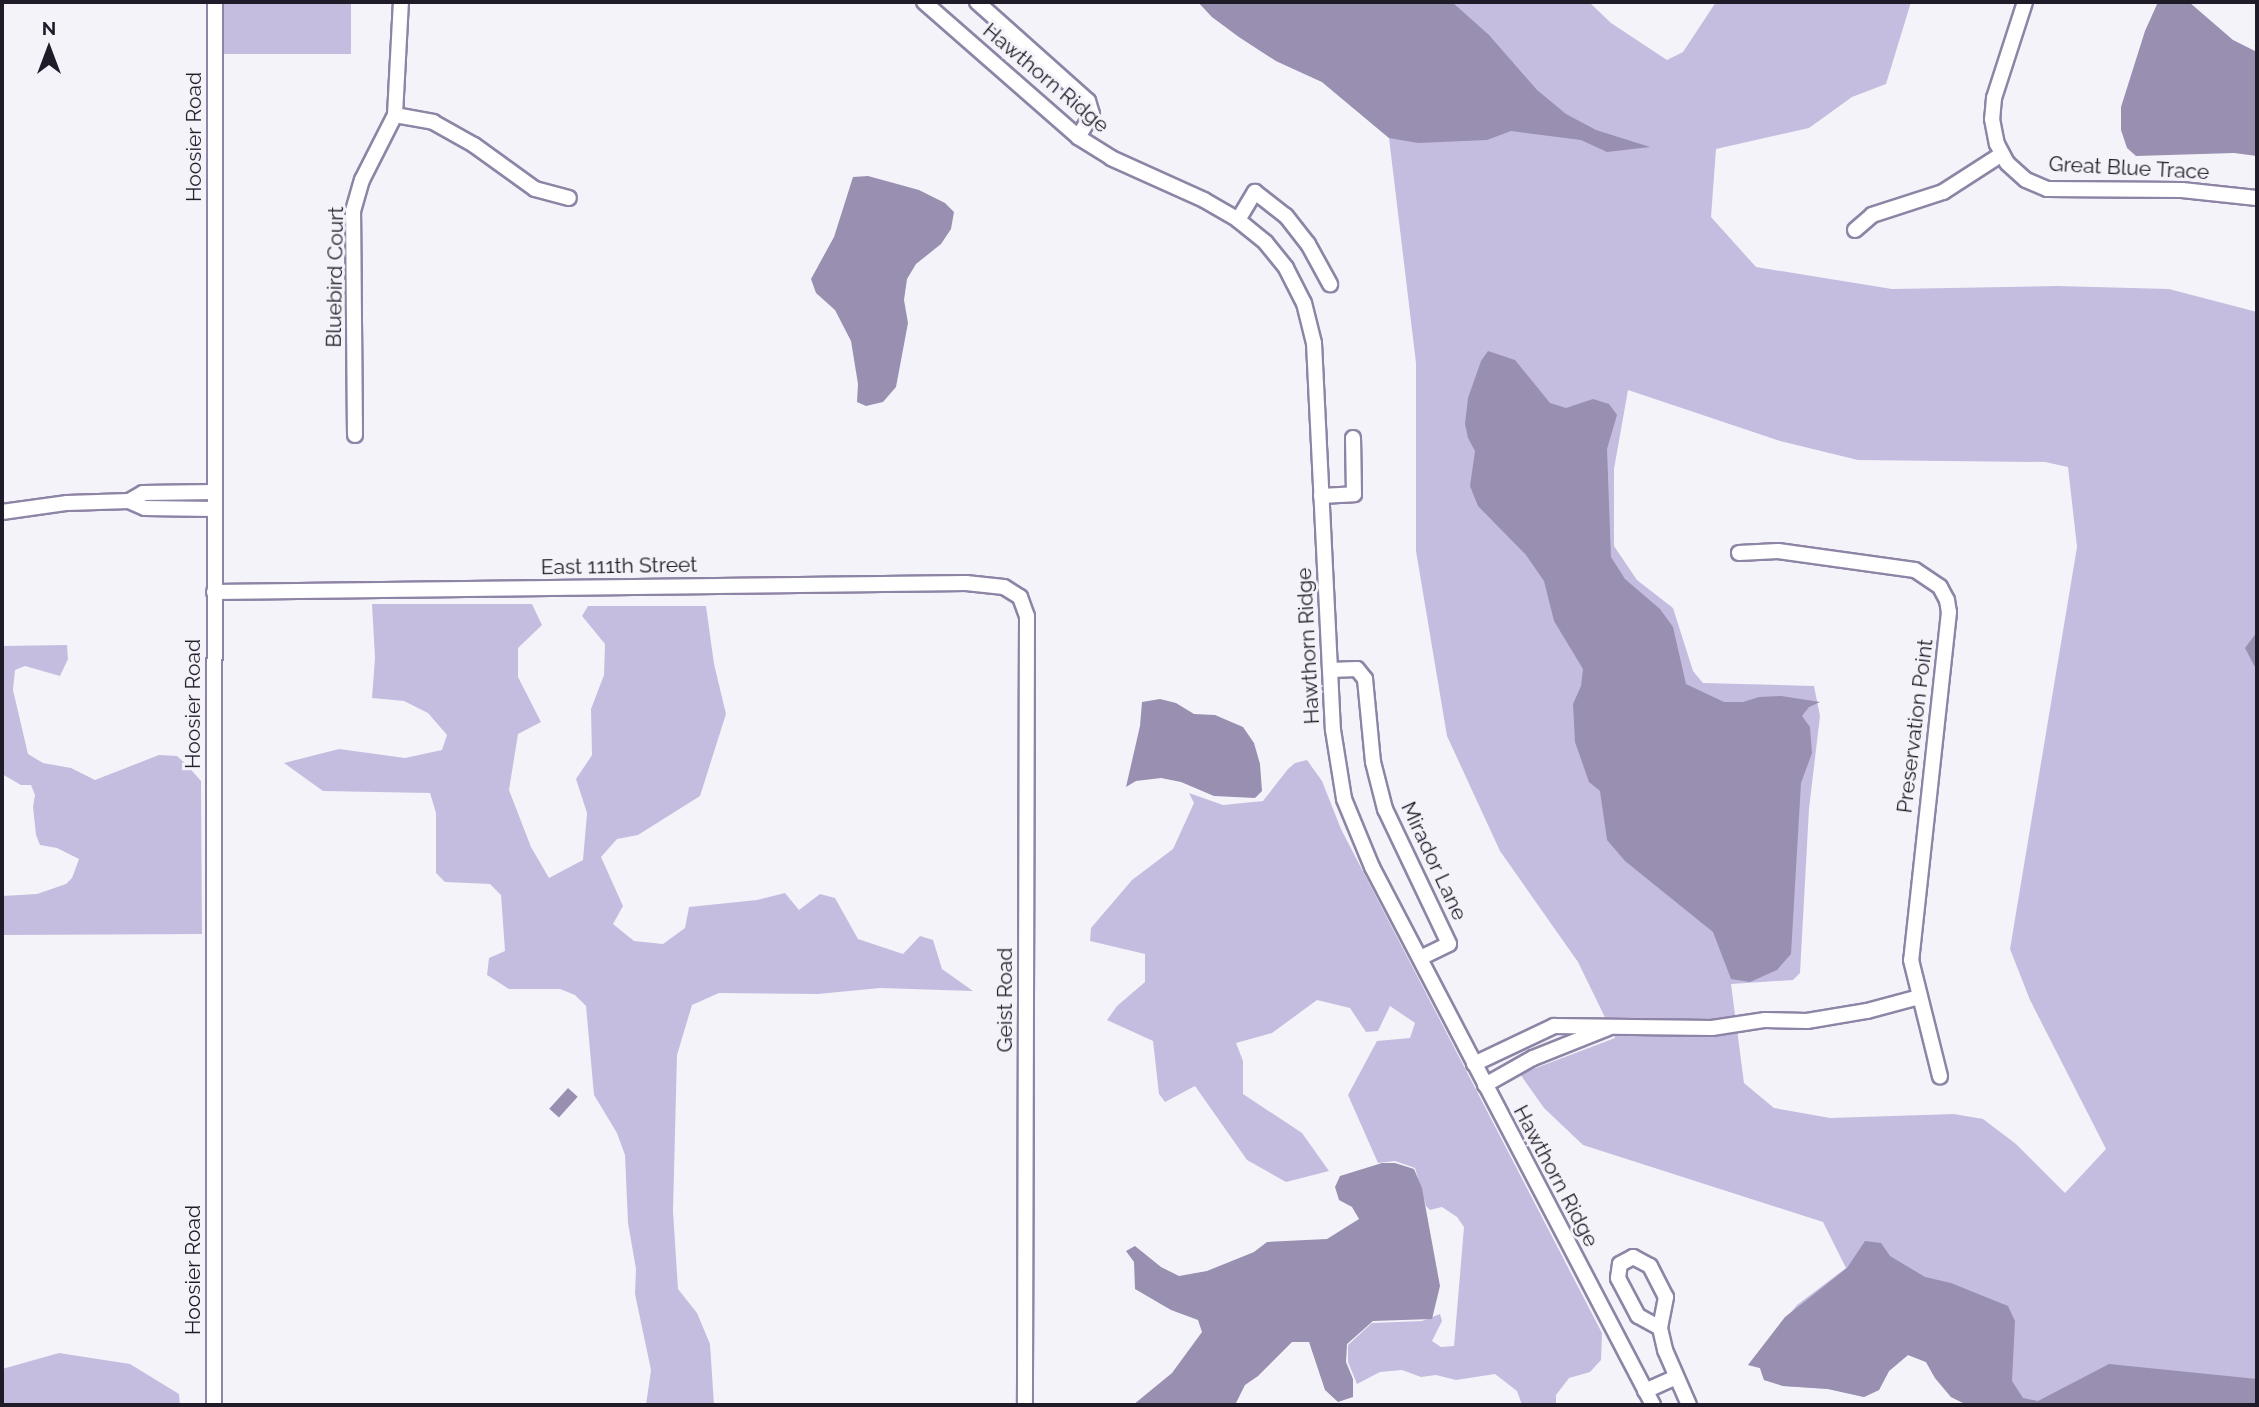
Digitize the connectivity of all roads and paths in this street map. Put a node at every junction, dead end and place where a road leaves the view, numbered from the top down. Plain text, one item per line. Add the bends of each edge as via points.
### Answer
1 (215, 2) edge
2 (401, 2) edge
3 (924, 2) edge
4 (977, 2) edge
5 (2025, 2) edge
6 (395, 115) junction
7 (1078, 137) junction
8 (2002, 154) junction
9 (569, 198) dead end
10 (2257, 198) edge
11 (1238, 220) junction
12 (1855, 230) dead end
13 (1330, 284) dead end
14 (355, 435) dead end
15 (1353, 439) dead end
16 (214, 492) junction
17 (1321, 496) junction
18 (129, 501) junction
19 (214, 509) junction
20 (2, 512) edge
21 (1739, 553) dead end
22 (214, 592) junction
23 (1020, 597) joint
24 (1330, 670) junction
25 (1420, 958) junction
26 (1919, 997) junction
27 (1609, 1027) junction
28 (1474, 1064) junction
29 (1940, 1076) dead end
30 (1485, 1085) junction
31 (1660, 1328) junction
32 (1676, 1377) junction
33 (1646, 1391) junction
34 (214, 1405) edge
35 (1025, 1405) edge
36 (1653, 1405) edge
37 (1689, 1405) edge

1 - 16 street, Hoosier Road
2 - 6 street, Bluebird Court
3 - 7 street, Hawthorn Ridge
4 - 7 street via 1088,102 1092,114
5 - 8 street, Great Blue Trace via 1994,98 1992,119
6 - 9 street via 433,122 535,188
6 - 14 street, Bluebird Court via 362,180 353,211
7 - 11 street, Hawthorn Ridge
8 - 10 street, Great Blue Trace via 2026,180 2047,189 2182,190
8 - 12 street via 1942,192 1872,215
11 - 13 street via 1255,192 1286,216
11 - 17 street, Hawthorn Ridge via 1266,243 1286,268 1308,318 1314,343
15 - 17 street via 1354,494
16 - 18 street via 143,493
16 - 19 street, Hoosier Road
17 - 24 street, Hawthorn Ridge
18 - 19 street via 145,508
18 - 20 street
19 - 22 street, Hoosier Road
21 - 26 street, Preservation Point via 1778,551 1915,570 1940,587 1947,600 1912,939 1911,960
22 - 23 street, East 111th Street via 966,583 1004,587
22 - 34 street, Hoosier Road
23 - 35 street, Geist Road via 1027,617
24 - 25 street, Hawthorn Ridge via 1335,753 1344,799 1372,867
24 - 25 street, Mirador Lane via 1357,669 1365,679 1373,762 1385,809 1449,944
25 - 28 street, Hawthorn Ridge
26 - 27 street via 1807,1021 1765,1020 1712,1028
26 - 29 street, Preservation Point
27 - 28 street via 1554,1026
27 - 30 street via 1534,1058
28 - 30 street, Hawthorn Ridge
30 - 33 street, Hawthorn Ridge
31 - 31 street via 1666,1297 1650,1266 1639,1258 1627,1259 1620,1264 1618,1278 1637,1316
31 - 32 street
32 - 33 street
32 - 37 street
33 - 36 street, Hawthorn Ridge

